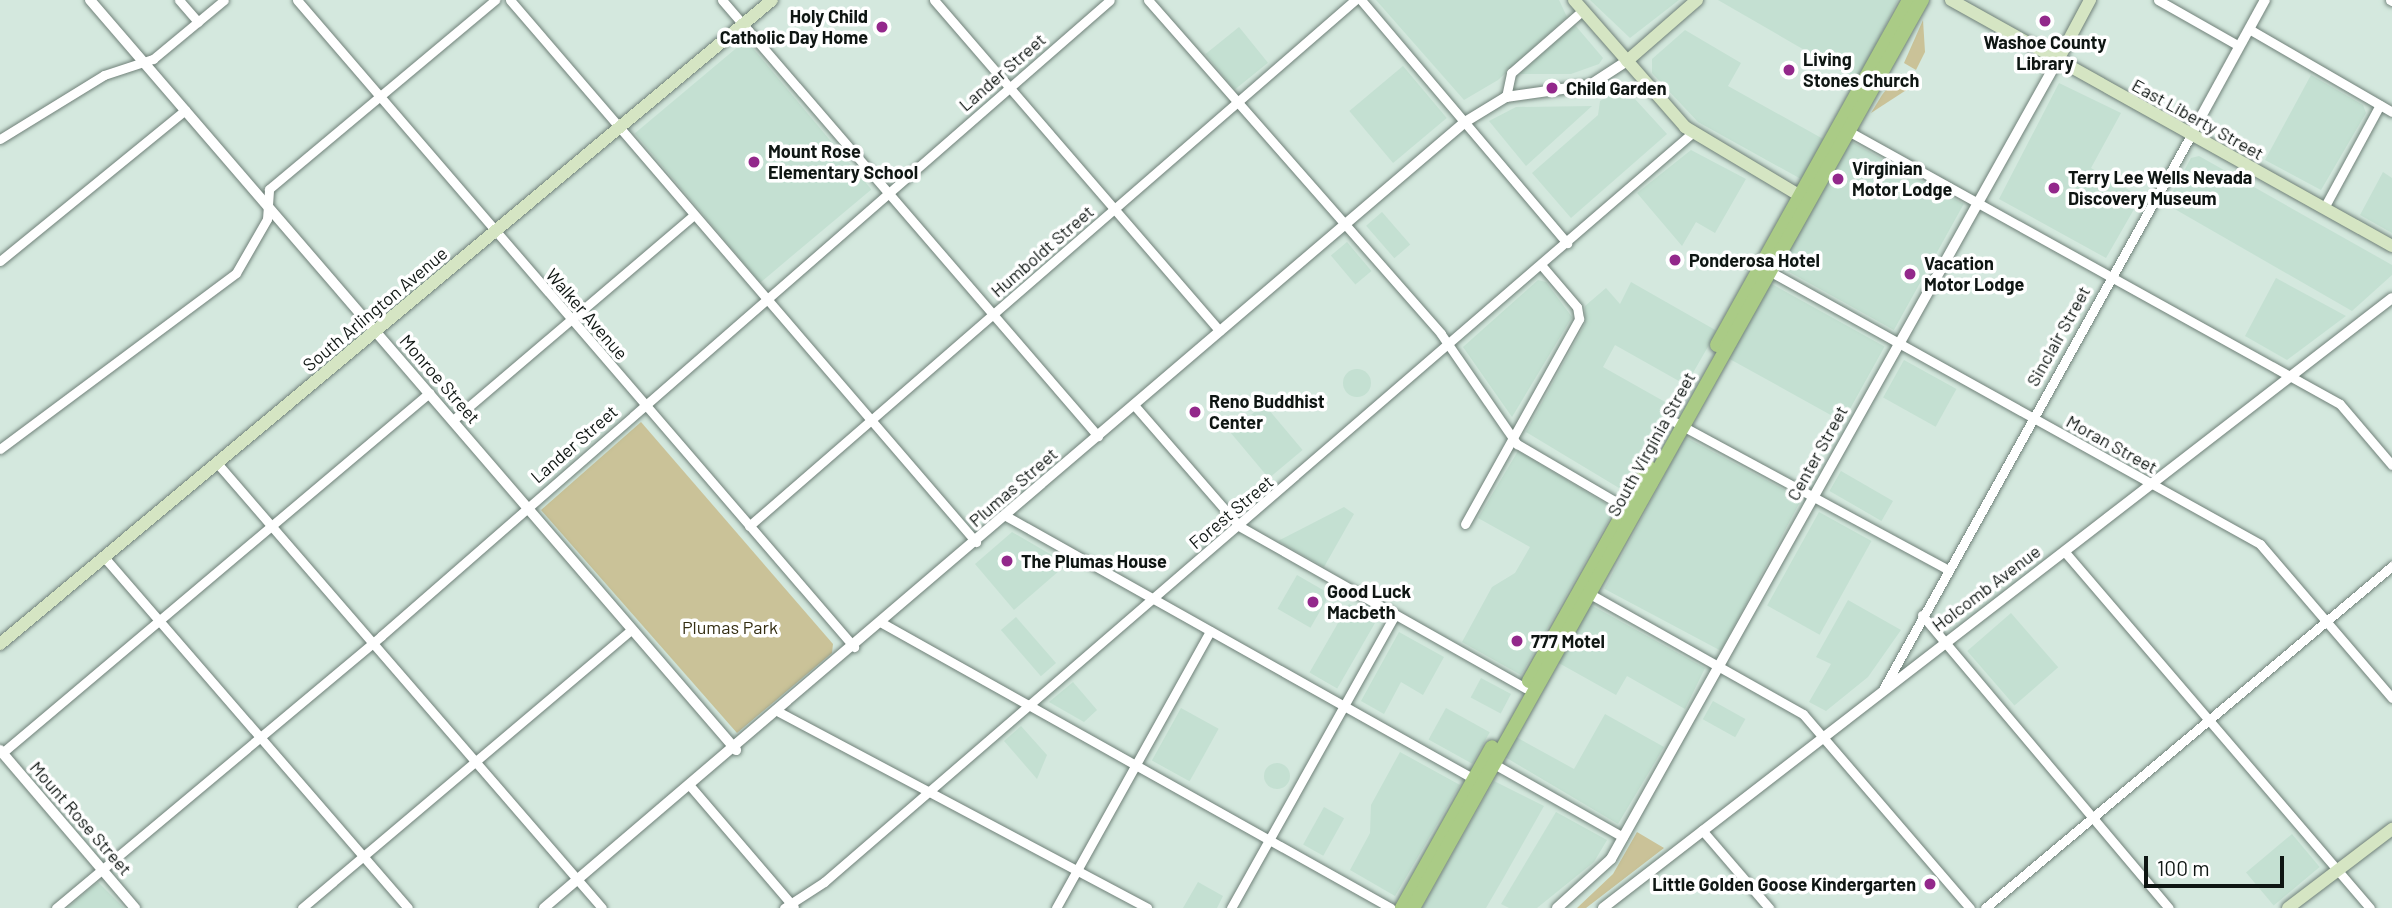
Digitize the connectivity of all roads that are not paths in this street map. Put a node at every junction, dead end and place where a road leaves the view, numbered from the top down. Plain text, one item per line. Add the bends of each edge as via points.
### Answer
1 (90, 0) edge
2 (179, 0) edge
3 (224, 0) edge
4 (297, 0) edge
5 (495, 0) edge
6 (510, 0) edge
7 (722, 0) edge
8 (772, 0) edge
9 (934, 0) edge
10 (1110, 0) edge
11 (1148, 0) edge
12 (1355, 0) edge
13 (1361, 0) edge
14 (1697, 0) edge
15 (1909, 0) edge
16 (1922, 0) edge
17 (1951, 0) edge
18 (2090, 0) edge
19 (2158, 0) edge
20 (2265, 0) edge
21 (1579, 5) edge
22 (198, 22) junction
23 (743, 25) junction
24 (2249, 29) junction
25 (2239, 46) junction
26 (2058, 60) junction
27 (1627, 61) junction
28 (145, 63) junction
29 (1866, 77) junction
30 (1009, 87) junction
31 (379, 97) junction
32 (1506, 97) junction
33 (1237, 103) junction
34 (2380, 106) junction
35 (185, 110) junction
36 (2392, 112) edge
37 (1465, 122) junction
38 (620, 128) junction
39 (1850, 132) junction
40 (1692, 133) junction
41 (2191, 135) junction
42 (0, 139) edge
43 (888, 192) junction
44 (1805, 199) junction
45 (1977, 203) junction
46 (268, 206) junction
47 (1115, 208) junction
48 (2324, 208) junction
49 (694, 215) junction
50 (1344, 224) junction
51 (496, 232) junction
52 (1567, 243) junction
53 (2392, 246) edge
54 (0, 261) edge
55 (1542, 266) junction
56 (1771, 272) junction
57 (2112, 275) junction
58 (766, 298) junction
59 (2392, 298) edge
60 (993, 314) junction
61 (571, 319) junction
62 (1220, 331) junction
63 (376, 332) junction
64 (1898, 343) junction
65 (1449, 346) junction
66 (2291, 376) junction
67 (429, 393) junction
68 (644, 404) junction
69 (1134, 405) junction
70 (2033, 417) junction
71 (453, 420) junction
72 (871, 420) junction
73 (1679, 423) junction
74 (1098, 436) junction
75 (1513, 439) junction
76 (0, 449) edge
77 (217, 463) junction
78 (2392, 465) edge
79 (2151, 484) junction
80 (1813, 496) junction
81 (1625, 507) junction
82 (528, 508) junction
83 (1006, 516) junction
84 (1465, 524) dead end
85 (749, 526) junction
86 (1239, 526) junction
87 (273, 528) junction
88 (976, 541) junction
89 (1608, 551) junction
90 (2064, 551) junction
91 (104, 557) junction
92 (2392, 566) edge
93 (1947, 569) junction
94 (1590, 594) junction
95 (1152, 598) junction
96 (1395, 615) junction
97 (1922, 615) junction
98 (160, 622) junction
99 (2327, 622) junction
100 (882, 623) junction
101 (632, 629) junction
102 (1210, 631) junction
103 (373, 643) junction
104 (1943, 643) junction
105 (0, 644) edge
106 (854, 647) junction
107 (1719, 665) junction
108 (1882, 691) junction
109 (1526, 696) junction
110 (2392, 698) edge
111 (1027, 705) junction
112 (1343, 706) junction
113 (779, 712) junction
114 (2209, 721) junction
115 (1824, 736) junction
116 (260, 737) junction
117 (736, 750) junction
118 (1, 752) edge
119 (476, 762) junction
120 (1494, 764) junction
121 (1136, 765) junction
122 (1474, 779) junction
123 (691, 787) junction
124 (928, 791) junction
125 (2093, 819) junction
126 (2392, 829) edge
127 (1702, 830) junction
128 (1623, 837) junction
129 (1269, 839) junction
130 (363, 856) junction
131 (102, 870) junction
132 (1076, 870) junction
133 (2340, 872) junction
134 (578, 880) junction
135 (2304, 904) edge
136 (791, 907) edge
137 (56, 908) edge
138 (135, 908) edge
139 (302, 908) edge
140 (408, 908) edge
141 (544, 908) edge
142 (602, 908) edge
143 (1056, 908) edge
144 (1147, 908) edge
145 (1231, 908) edge
146 (1391, 908) edge
147 (1402, 908) edge
148 (1413, 908) edge
149 (1557, 908) edge
150 (1602, 908) edge
151 (1769, 908) edge
152 (1970, 908) edge
153 (1985, 908) edge
154 (2169, 908) edge
155 (2288, 908) edge
156 (2370, 908) edge

1 - 28 street, Monroe Street
2 - 22 street
3 - 22 street
4 - 31 street, Walker Avenue
5 - 31 street
6 - 38 street
7 - 23 street
8 - 23 main road, South Arlington Avenue
9 - 30 street
10 - 30 street, Lander Street
11 - 33 street
12 - 33 street, Humboldt Street
13 - 37 street
14 - 27 main road
15 - 29 main road, South Virginia Street
16 - 39 main road, South Virginia Street
17 - 26 main road, East Liberty Street
18 - 26 main road, Center Street
19 - 25 street
20 - 24 street, Sinclair Street
21 - 27 main road
21 - 32 street via 1511,73
22 - 28 street
23 - 38 main road, South Arlington Avenue
23 - 43 street
24 - 25 street, Sinclair Street
24 - 34 street
25 - 41 street, Sinclair Street
26 - 41 main road, East Liberty Street
26 - 45 street, Center Street
27 - 32 street, Plumas Street via 1590,85
27 - 40 main road
28 - 35 street, Monroe Street
28 - 42 street via 104,75
29 - 39 main road
29 - 44 main road, South Virginia Street
30 - 43 street, Lander Street
30 - 47 street
31 - 46 street via 269,189
31 - 51 street, Walker Avenue
32 - 37 street, Plumas Street
33 - 47 street, Humboldt Street
33 - 50 street
34 - 36 street
34 - 48 street
35 - 46 street, Monroe Street
35 - 54 street
37 - 50 street, Plumas Street
37 - 52 street
38 - 49 street
38 - 51 main road, South Arlington Avenue
39 - 44 main road, South Virginia Street
39 - 45 street
40 - 44 main road
40 - 52 street, Forest Street
41 - 48 main road, East Liberty Street
41 - 57 street, Sinclair Street
43 - 58 street, Lander Street
43 - 60 street
44 - 56 main road, South Virginia Street
44 - 73 main road, South Virginia Street
45 - 57 street
45 - 64 street, Center Street
46 - 63 street, Monroe Street
46 - 76 street via 266,224 236,273
47 - 60 street, Humboldt Street
47 - 62 street
48 - 53 main road, East Liberty Street
49 - 58 street
49 - 61 street
50 - 62 street, Plumas Street
50 - 65 street
51 - 61 street, Walker Avenue
51 - 63 main road, South Arlington Avenue
52 - 55 street, Forest Street
55 - 65 street, Forest Street
55 - 75 street via 1579,317
56 - 64 street, Moran Street
56 - 73 main road, South Virginia Street
57 - 66 street
57 - 70 street, Sinclair Street
58 - 68 street, Lander Street
58 - 72 street
59 - 66 street, Holcomb Avenue
60 - 72 street, Humboldt Street
60 - 74 street
61 - 68 street, Walker Avenue
61 - 71 street
62 - 69 street, Plumas Street
63 - 67 street, Monroe Street
63 - 77 main road, South Arlington Avenue
64 - 70 street, Moran Street
64 - 80 street, Center Street
65 - 75 street
65 - 86 street, Forest Street
66 - 78 street via 2340,404
66 - 79 street, Holcomb Avenue
67 - 71 street, Monroe Street
67 - 87 street
68 - 82 street, Lander Street
68 - 85 street, Walker Avenue
69 - 74 street, Plumas Street
69 - 86 street
70 - 79 street, Moran Street
70 - 93 street, Sinclair Street
71 - 82 street, Monroe Street
72 - 85 street, Humboldt Street
72 - 88 street
73 - 80 street
73 - 81 main road, South Virginia Street
73 - 89 main road, South Virginia Street
74 - 83 street, Plumas Street
75 - 81 street
75 - 84 street
77 - 87 street
77 - 91 main road, South Arlington Avenue
79 - 90 street, Holcomb Avenue
79 - 99 street, Moran Street via 2260,544
80 - 93 street
80 - 107 street, Center Street
81 - 89 main road, South Virginia Street
82 - 101 street, Monroe Street
82 - 103 street, Lander Street
83 - 88 street, Plumas Street
83 - 95 street
85 - 106 street, Walker Avenue
86 - 95 street, Forest Street
86 - 96 street
87 - 98 street
87 - 103 street
88 - 100 street, Plumas Street
89 - 94 main road, South Virginia Street
89 - 109 main road, South Virginia Street
90 - 104 street, Holcomb Avenue
90 - 114 street
91 - 98 street
91 - 105 main road, South Arlington Avenue
92 - 99 street
93 - 97 street, Sinclair Street
94 - 107 street
94 - 109 main road, South Virginia Street
95 - 102 street
95 - 111 street, Forest Street
96 - 109 street
96 - 112 street
97 - 104 street
97 - 108 street, Sinclair Street
98 - 116 street
98 - 118 street
99 - 110 street, Moran Street
99 - 114 street
100 - 106 street, Plumas Street
100 - 111 street
101 - 117 street, Monroe Street
101 - 119 street
102 - 112 street
102 - 121 street
103 - 116 street, Lander Street
103 - 119 street
104 - 108 street, Holcomb Avenue
104 - 125 street
106 - 113 street, Plumas Street
107 - 115 street via 1799,710
107 - 128 street, Center Street
108 - 115 street, Holcomb Avenue
109 - 120 main road, South Virginia Street
109 - 122 main road, South Virginia Street
111 - 121 street
111 - 124 street, Forest Street
112 - 122 street
112 - 129 street
113 - 117 street, Plumas Street
113 - 124 street
114 - 125 street
114 - 133 street
115 - 127 street, Holcomb Avenue
115 - 152 street
116 - 130 street
116 - 131 street, Lander Street
117 - 123 street, Plumas Street
118 - 131 street, Mount Rose Street
119 - 130 street
119 - 134 street
120 - 128 street
120 - 148 main road, South Virginia Street
121 - 129 street
121 - 132 street
122 - 147 main road, South Virginia Street
123 - 134 street, Plumas Street
123 - 136 street
124 - 132 street
124 - 136 street, Forest Street
125 - 153 street
125 - 154 street
126 - 133 main road
127 - 150 street, Holcomb Avenue
127 - 151 street
128 - 149 street, Center Street via 1601,872
129 - 145 street
129 - 146 street
130 - 139 street
130 - 140 street
131 - 137 street, Lander Street
131 - 138 street, Mount Rose Street
132 - 143 street
132 - 144 street
133 - 135 main road
133 - 156 street
134 - 141 street, Plumas Street
134 - 142 street
135 - 155 main road

